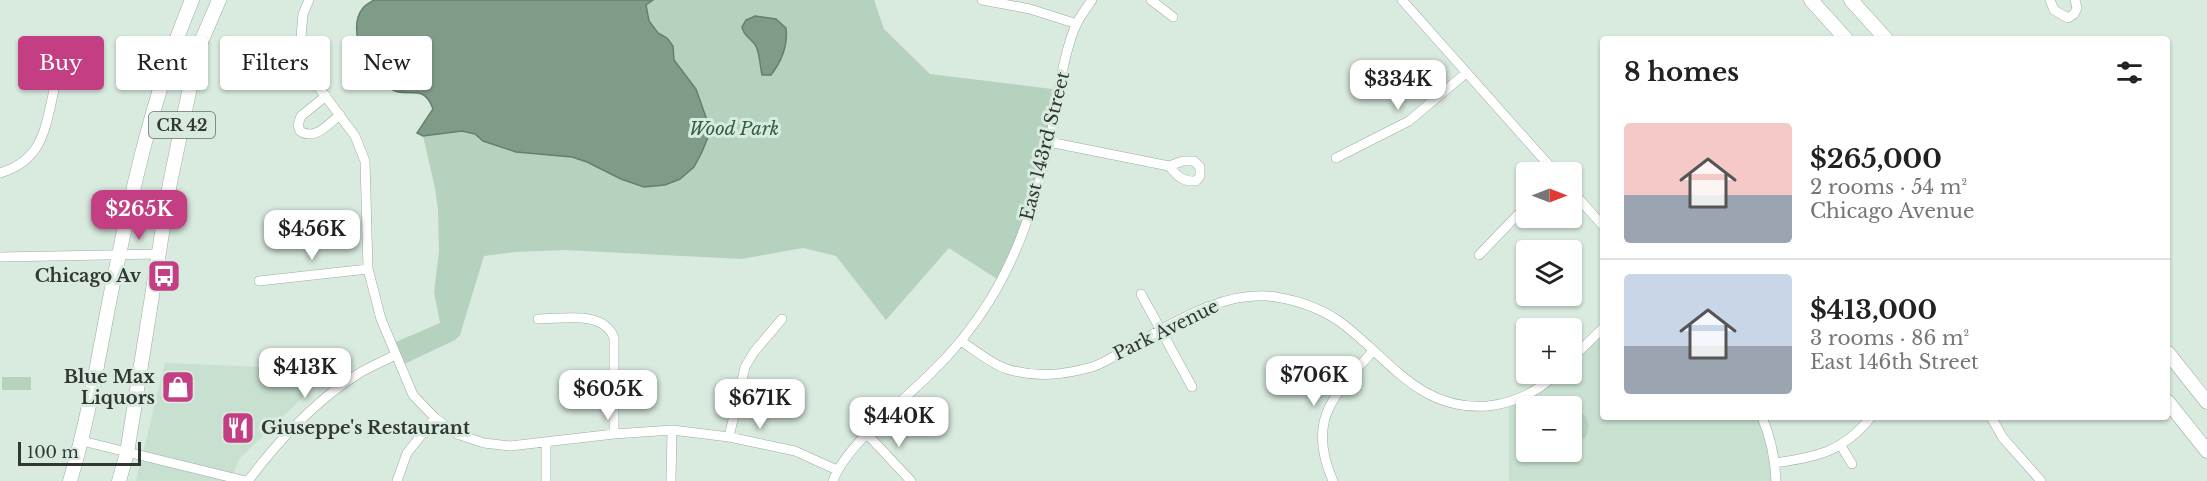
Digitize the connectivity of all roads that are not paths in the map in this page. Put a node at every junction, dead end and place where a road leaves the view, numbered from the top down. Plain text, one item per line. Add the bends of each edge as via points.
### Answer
1 (192, 0) edge
2 (219, 0) edge
3 (309, 0) edge
4 (982, 0) edge
5 (1092, 0) edge
6 (1151, 0) edge
7 (1402, 0) edge
8 (1811, 0) edge
9 (1851, 0) edge
10 (2050, 0) edge
11 (2075, 0) edge
12 (1173, 17) dead end
13 (1077, 24) junction
14 (1843, 36) edge
15 (1883, 36) edge
16 (1466, 73) junction
17 (54, 90) dead end
18 (326, 96) junction
19 (340, 115) junction
20 (1050, 142) junction
21 (1336, 158) dead end
22 (1546, 162) edge
23 (1169, 166) dead end
24 (0, 173) edge
25 (1582, 202) edge
26 (1516, 216) edge
27 (1600, 222) edge
28 (159, 254) junction
29 (119, 255) junction
30 (1479, 255) dead end
31 (0, 257) edge
32 (368, 269) junction
33 (259, 281) dead end
34 (1141, 294) dead end
35 (538, 319) dead end
36 (782, 319) dead end
37 (1160, 330) junction
38 (1600, 331) edge
39 (961, 340) junction
40 (1582, 348) edge
41 (1373, 351) junction
42 (395, 355) junction
43 (2170, 356) edge
44 (1542, 384) edge
45 (1192, 387) dead end
46 (2207, 402) edge
47 (2170, 405) edge
48 (435, 418) junction
49 (1763, 420) edge
50 (1869, 420) edge
51 (1993, 420) edge
52 (672, 430) junction
53 (614, 434) junction
54 (867, 434) junction
55 (729, 437) junction
56 (82, 441) junction
57 (546, 442) junction
58 (1841, 446) junction
59 (2207, 452) edge
60 (127, 453) junction
61 (1775, 463) junction
62 (1852, 464) dead end
63 (837, 470) junction
64 (70, 481) edge
65 (120, 481) edge
66 (247, 481) edge
67 (397, 481) edge
68 (546, 481) edge
69 (670, 481) edge
70 (833, 481) edge
71 (911, 481) edge
72 (1333, 481) edge
73 (1776, 481) edge
74 (2041, 481) edge

1 - 29 highway, CR 42 via 146,137
2 - 28 highway, CR 42 via 198,48
3 - 18 street via 301,38 305,61
4 - 13 street via 1030,9
5 - 13 street, East 143rd Street
6 - 12 street
7 - 16 street
8 - 14 highway
9 - 15 highway
10 - 11 street via 2054,10 2068,18 2077,8
13 - 20 street, East 143rd Street
16 - 21 street via 1409,121
16 - 22 street
17 - 24 street via 45,130 34,153 22,164
18 - 19 street
18 - 19 street via 301,116 300,131 314,134
19 - 32 street via 355,136 365,161
20 - 23 street
20 - 39 street, East 143rd Street via 1037,197 1017,250 990,300
25 - 27 street
26 - 30 street
28 - 29 street
28 - 60 highway, CR 42
29 - 31 street
29 - 56 highway, CR 42
32 - 33 street
32 - 42 street
34 - 37 street
35 - 53 street via 597,319 611,328
36 - 55 street via 745,367
37 - 39 street, Park Avenue via 1094,366 1053,376 1004,368
37 - 41 street, Park Avenue via 1217,303 1243,297 1273,297 1298,301 1323,312
37 - 45 street
38 - 40 street
39 - 54 street, East 143rd Street
41 - 44 street, Park Avenue via 1428,395 1470,407 1504,404
41 - 72 street via 1328,406 1322,432 1324,461
42 - 48 street via 413,394
42 - 66 street via 357,374 326,398 271,450
43 - 46 highway
47 - 59 highway
48 - 57 street via 458,434 484,443 510,446
48 - 67 street via 407,453
49 - 61 street
50 - 58 street
51 - 74 street via 2003,438
52 - 53 street
52 - 55 street
52 - 69 street
53 - 57 street
54 - 63 street, East 143rd Street
54 - 71 street
55 - 63 street via 795,451
56 - 60 street
56 - 64 highway, CR 42
57 - 68 street
58 - 61 street via 1815,457
58 - 62 street
60 - 65 highway, CR 42
60 - 66 street
61 - 73 street
63 - 70 street, East 143rd Street

